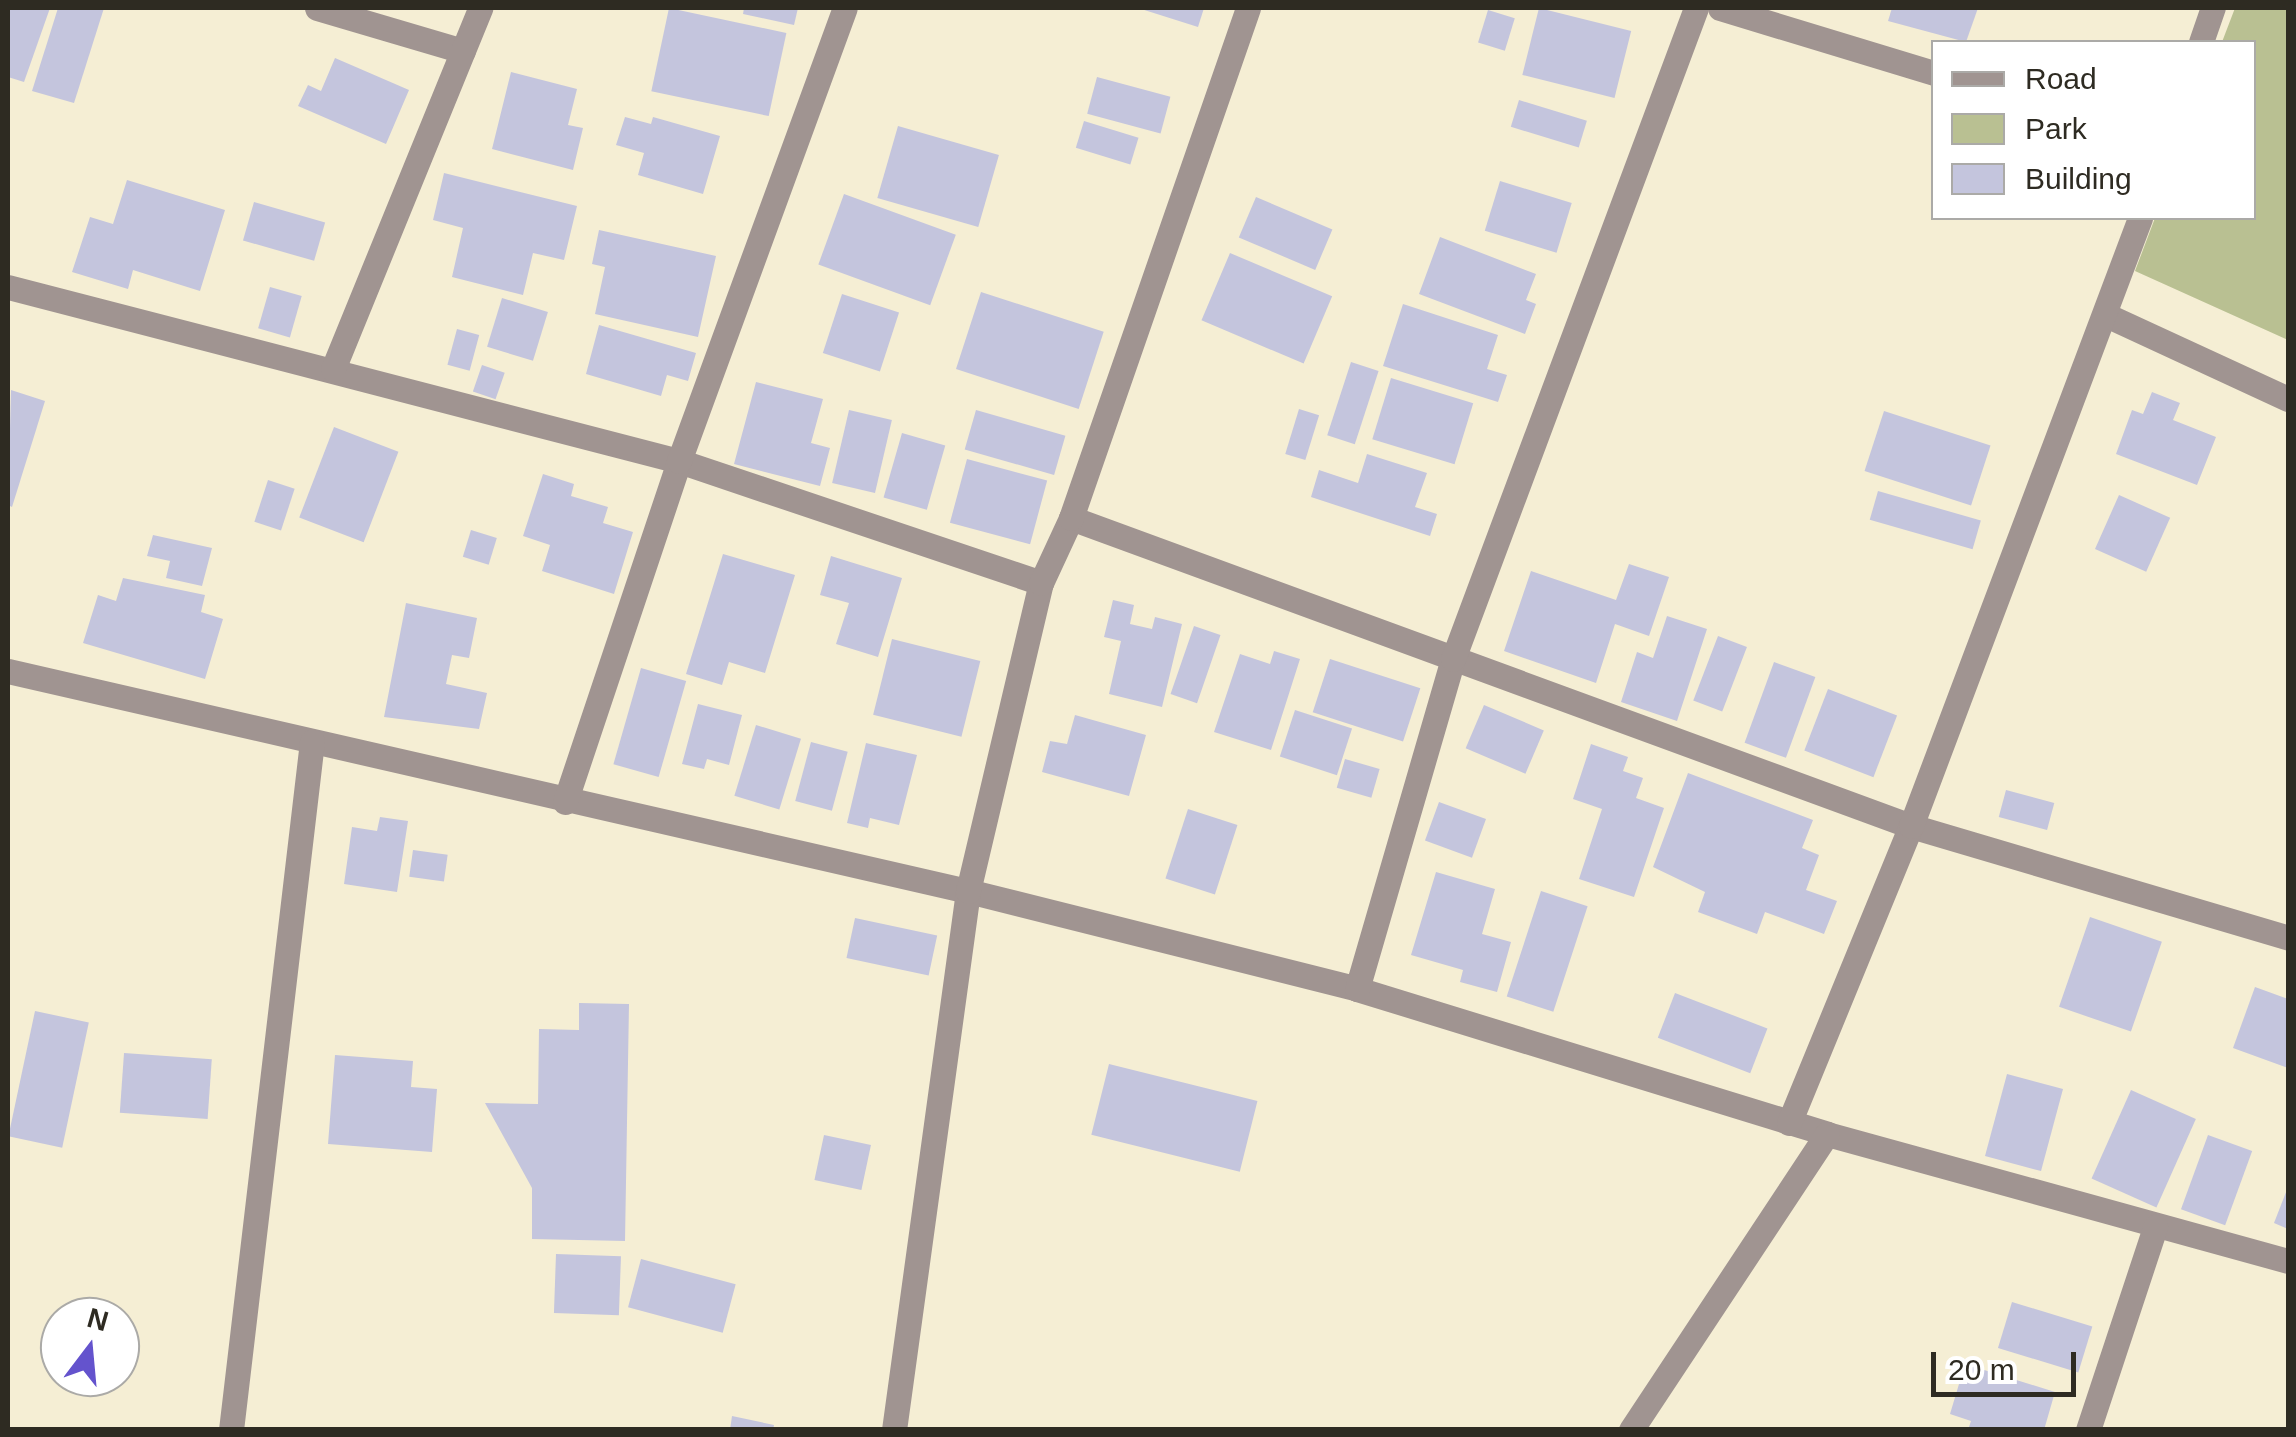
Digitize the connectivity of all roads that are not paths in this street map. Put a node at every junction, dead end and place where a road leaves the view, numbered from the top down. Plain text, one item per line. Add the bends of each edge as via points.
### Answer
1 (317, 8) edge
2 (480, 8) edge
3 (845, 8) edge
4 (1248, 8) edge
5 (1696, 8) edge
6 (1720, 8) edge
7 (2213, 8) edge
8 (2202, 40) edge
9 (463, 51) junction
10 (1931, 72) edge
11 (2139, 220) edge
12 (8, 287) edge
13 (2106, 315) junction
14 (333, 368) junction
15 (2288, 398) edge
16 (678, 461) junction
17 (1071, 518) junction
18 (1041, 584) junction
19 (1454, 659) junction
20 (8, 671) edge
21 (312, 742) junction
22 (565, 802) junction
23 (1911, 826) junction
24 (968, 891) junction
25 (2288, 938) edge
26 (1357, 989) junction
27 (1789, 1123) junction
28 (1827, 1134) junction
29 (2154, 1227) junction
30 (2288, 1262) edge
31 (231, 1430) edge
32 (894, 1430) edge
33 (1631, 1430) edge
34 (2088, 1430) edge

1 - 9 street
2 - 9 street
3 - 16 street
4 - 17 street
5 - 19 street
6 - 10 street
7 - 8 street
9 - 14 street
11 - 13 street
12 - 14 street
13 - 15 street
13 - 23 street
14 - 16 street
16 - 18 street
16 - 22 street
17 - 18 street
17 - 19 street
18 - 24 street
19 - 23 street
19 - 26 street
20 - 21 street
21 - 22 street
21 - 31 street
22 - 24 street
23 - 25 street
23 - 27 street
24 - 26 street
24 - 32 street
26 - 27 street
27 - 28 street
28 - 29 street
28 - 33 street
29 - 30 street
29 - 34 street

